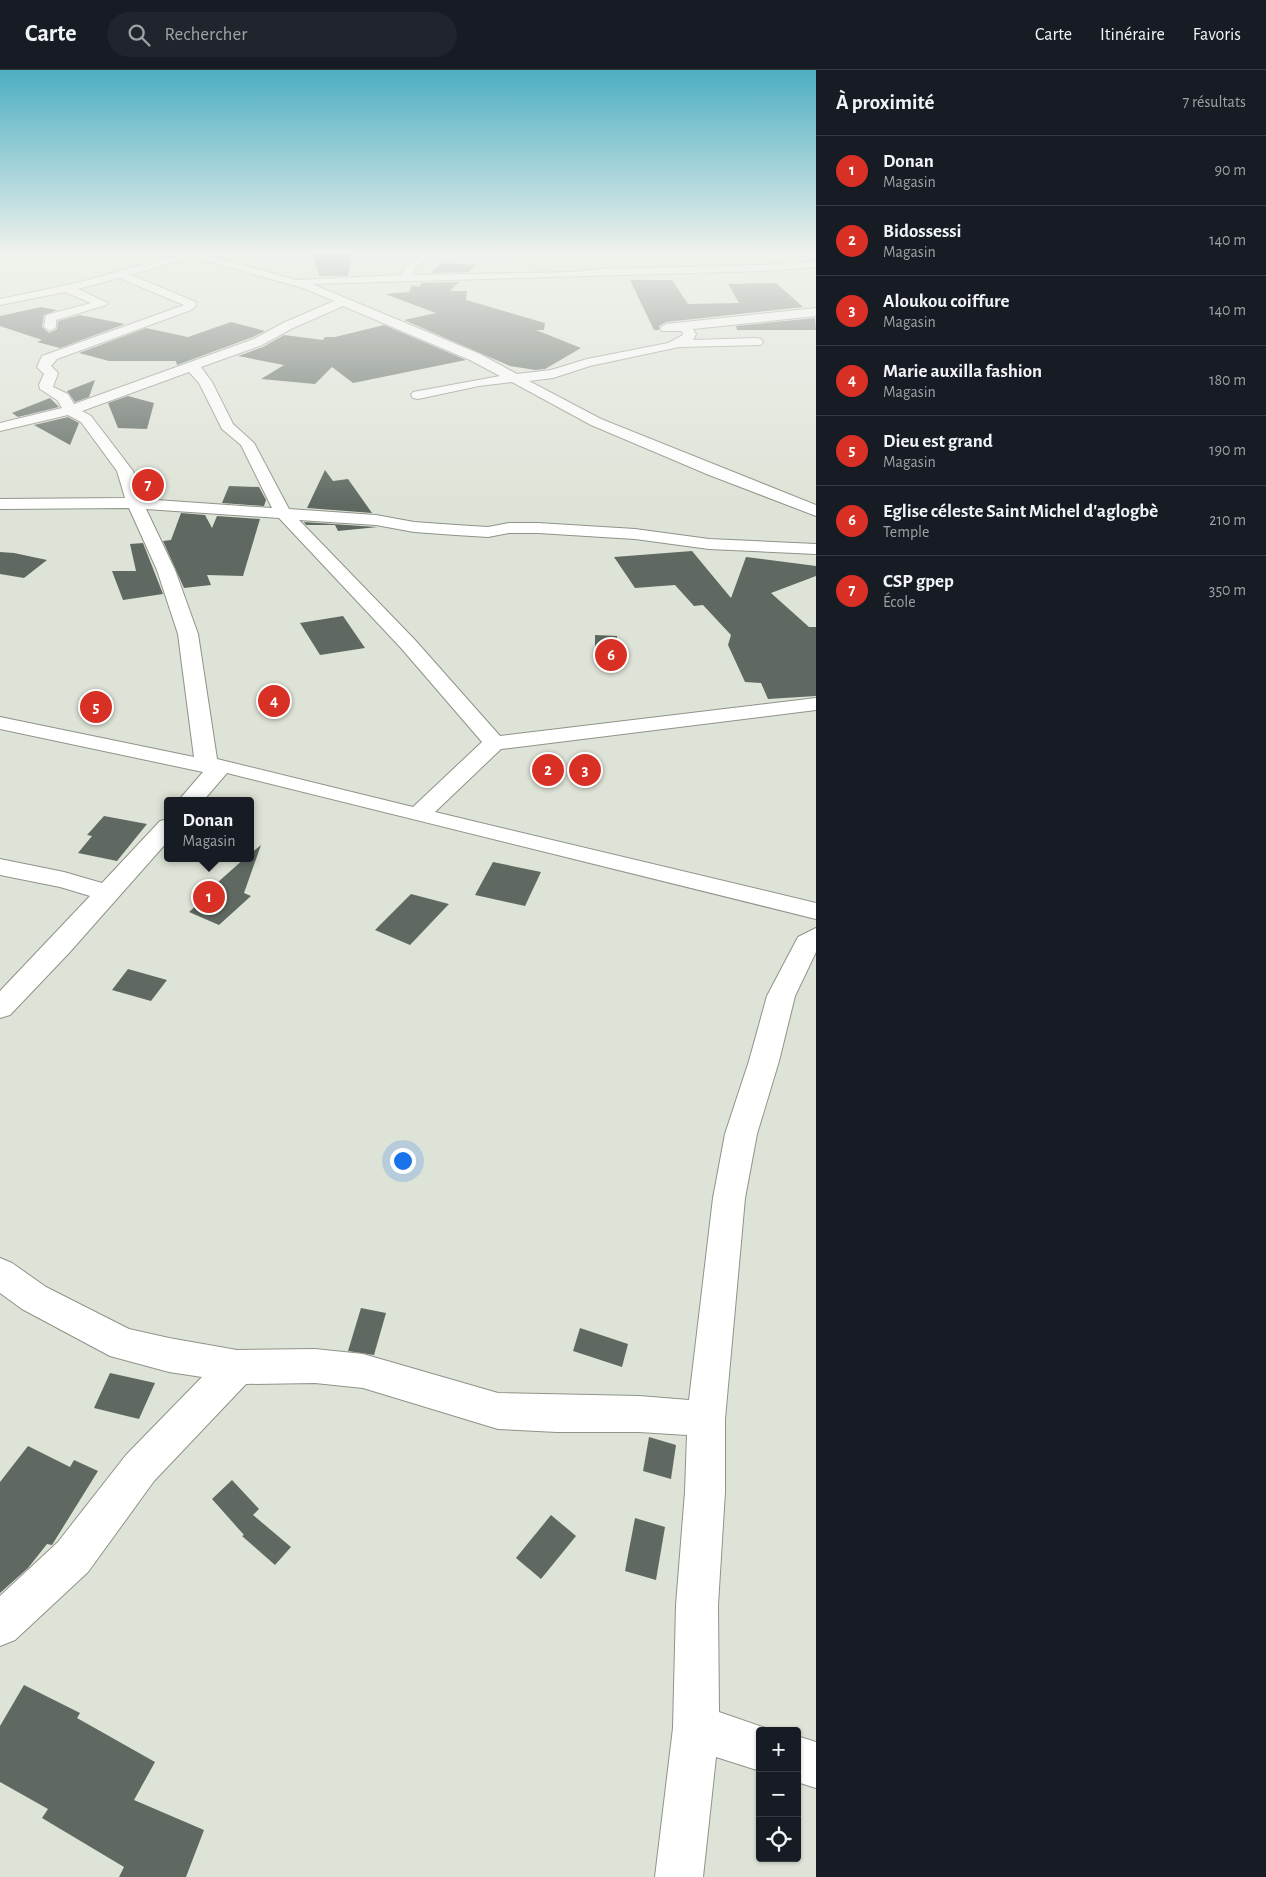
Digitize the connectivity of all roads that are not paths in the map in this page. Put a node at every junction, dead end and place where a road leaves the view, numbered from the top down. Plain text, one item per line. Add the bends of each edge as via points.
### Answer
1 (105, 337) edge
2 (266, 337) edge
3 (427, 337) edge
4 (686, 337) edge
5 (757, 342) dead end
6 (676, 345) junction
7 (187, 366) junction
8 (514, 377) junction
9 (418, 395) dead end
10 (104, 398) junction
11 (70, 410) junction
12 (86, 418) junction
13 (0, 427) edge
14 (135, 503) junction
15 (0, 504) edge
16 (816, 511) edge
17 (282, 512) junction
18 (816, 549) edge
19 (816, 704) edge
20 (0, 723) edge
21 (494, 744) junction
22 (215, 765) junction
23 (193, 797) edge
24 (418, 815) junction
25 (164, 830) edge
26 (0, 867) edge
27 (108, 893) junction
28 (816, 911) edge
29 (816, 937) edge
30 (0, 1008) edge
31 (0, 1273) edge
32 (237, 1367) junction
33 (706, 1418) junction
34 (0, 1624) edge
35 (696, 1728) junction
36 (756, 1747) edge
37 (801, 1760) edge
38 (816, 1765) edge
39 (679, 1877) edge

1 - 11 street via 47,359 44,368 51,372 47,389 63,397
2 - 7 street
3 - 8 street
4 - 6 street
5 - 6 street via 714,343 712,351
6 - 8 street via 587,363 553,374
7 - 10 street
7 - 17 street via 196,370 205,382 227,426 248,443
8 - 9 street
8 - 16 street via 596,422
10 - 11 street
10 - 12 street
11 - 12 street
11 - 13 street
12 - 14 street via 125,471
14 - 15 street
14 - 17 street
14 - 22 street via 166,570 188,634
17 - 18 street via 456,530 488,532 538,528 635,534 709,544
17 - 21 street via 408,644
19 - 21 street
20 - 22 street
21 - 24 street
22 - 23 street
22 - 24 street
24 - 28 street
25 - 27 street
26 - 27 street
27 - 30 street
29 - 33 street via 808,943 781,996 742,1134 729,1198
31 - 32 street via 34,1298 123,1344
32 - 33 street via 315,1366 363,1371 498,1411
32 - 34 street via 140,1468 73,1557
33 - 35 street via 705,1492 696,1605
35 - 36 street
35 - 39 street
37 - 38 street

